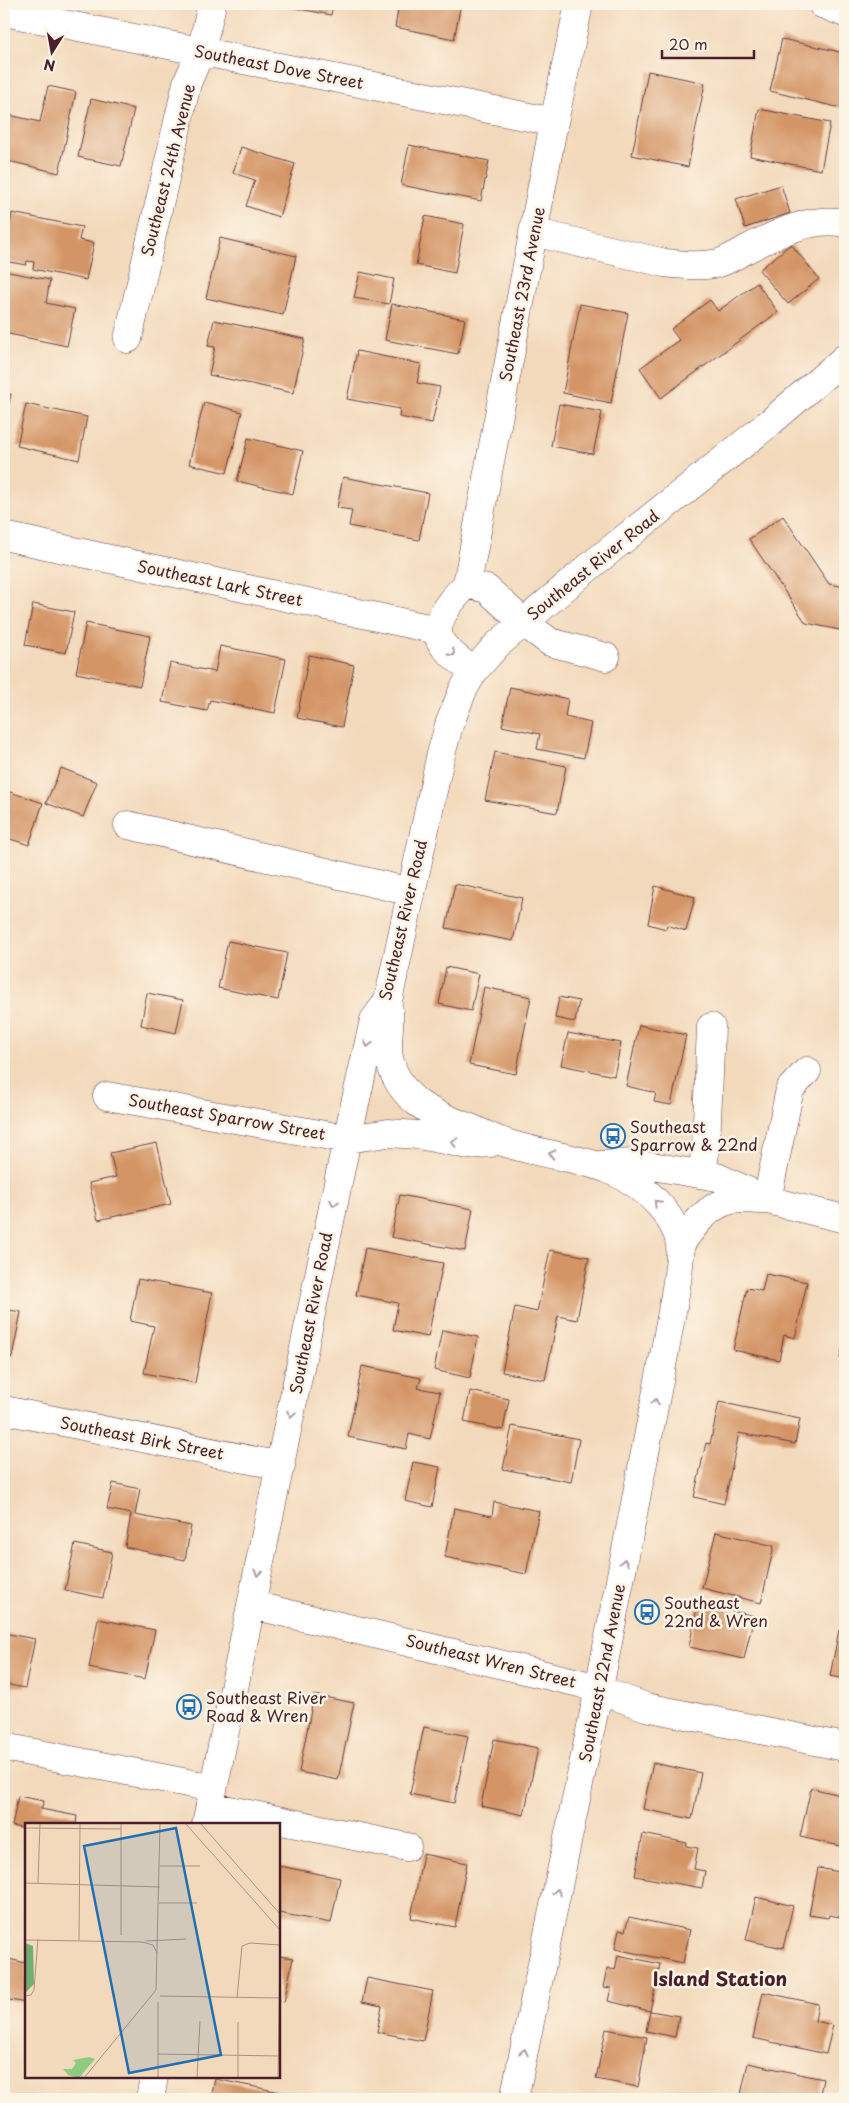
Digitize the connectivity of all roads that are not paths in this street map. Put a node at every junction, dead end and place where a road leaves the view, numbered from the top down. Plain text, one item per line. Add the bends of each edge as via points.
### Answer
1 (212, 4) edge
2 (579, 4) edge
3 (822, 4) edge
4 (4, 12) edge
5 (845, 13) edge
6 (201, 51) junction
7 (554, 122) junction
8 (845, 224) edge
9 (533, 232) junction
10 (128, 338) dead end
11 (845, 358) edge
12 (4, 536) edge
13 (467, 584) junction
14 (523, 622) junction
15 (437, 630) junction
16 (606, 657) dead end
17 (474, 672) junction
18 (128, 826) dead end
19 (411, 892) junction
20 (388, 1001) junction
21 (711, 1027) dead end
22 (807, 1070) dead end
23 (107, 1096) dead end
24 (347, 1139) junction
25 (502, 1142) junction
26 (600, 1165) junction
27 (702, 1174) junction
28 (767, 1200) junction
29 (845, 1219) edge
30 (680, 1245) junction
31 (4, 1410) edge
32 (281, 1466) junction
33 (252, 1605) junction
34 (599, 1688) junction
35 (4, 1747) edge
36 (845, 1747) edge
37 (210, 1806) edge
38 (407, 1848) dead end
39 (154, 2078) edge
40 (150, 2099) edge
41 (514, 2099) edge

1 - 6 street, Southeast 24th Avenue
2 - 7 street, Southeast 23rd Avenue
3 - 5 street
4 - 6 street, Southeast Dove Street
6 - 7 street, Southeast Dove Street
6 - 10 street, Southeast 24th Avenue via 187,83
7 - 9 street, Southeast 23rd Avenue
8 - 9 street via 804,224 721,262 686,266
9 - 13 street, Southeast 23rd Avenue
11 - 14 street, Southeast River Road
12 - 15 street, Southeast Lark Street
13 - 14 street via 486,588
13 - 15 street via 441,616
14 - 16 street via 550,642
14 - 17 street, Southeast River Road via 497,644
15 -> 17 street via 442,643
17 - 19 street, Southeast River Road via 449,725
18 - 19 street
19 - 20 street, Southeast River Road
20 -> 24 street, Southeast River Road via 374,1020
20 - 25 street via 390,1063 408,1095 431,1113
21 - 27 street
22 - 28 street via 790,1089
23 - 24 street, Southeast Sparrow Street
25 -> 24 street, Southeast Sparrow Street via 469,1145 419,1135 388,1133
24 -> 32 street, Southeast River Road
26 -> 25 street
26 - 27 street via 634,1163
30 -> 26 street via 671,1219 656,1202 621,1174
27 - 28 street via 717,1177
28 - 29 street
28 - 30 street via 732,1200 716,1206 694,1225
34 -> 30 street, Southeast 22nd Avenue via 675,1296
31 - 32 street, Southeast Birk Street
32 -> 33 street, Southeast River Road
33 - 34 street, Southeast Wren Street
33 - 37 street, Southeast River Road
34 - 36 street, Southeast Wren Street via 646,1707
41 -> 34 street, Southeast 22nd Avenue
35 - 37 street
37 - 38 street
39 - 40 street

